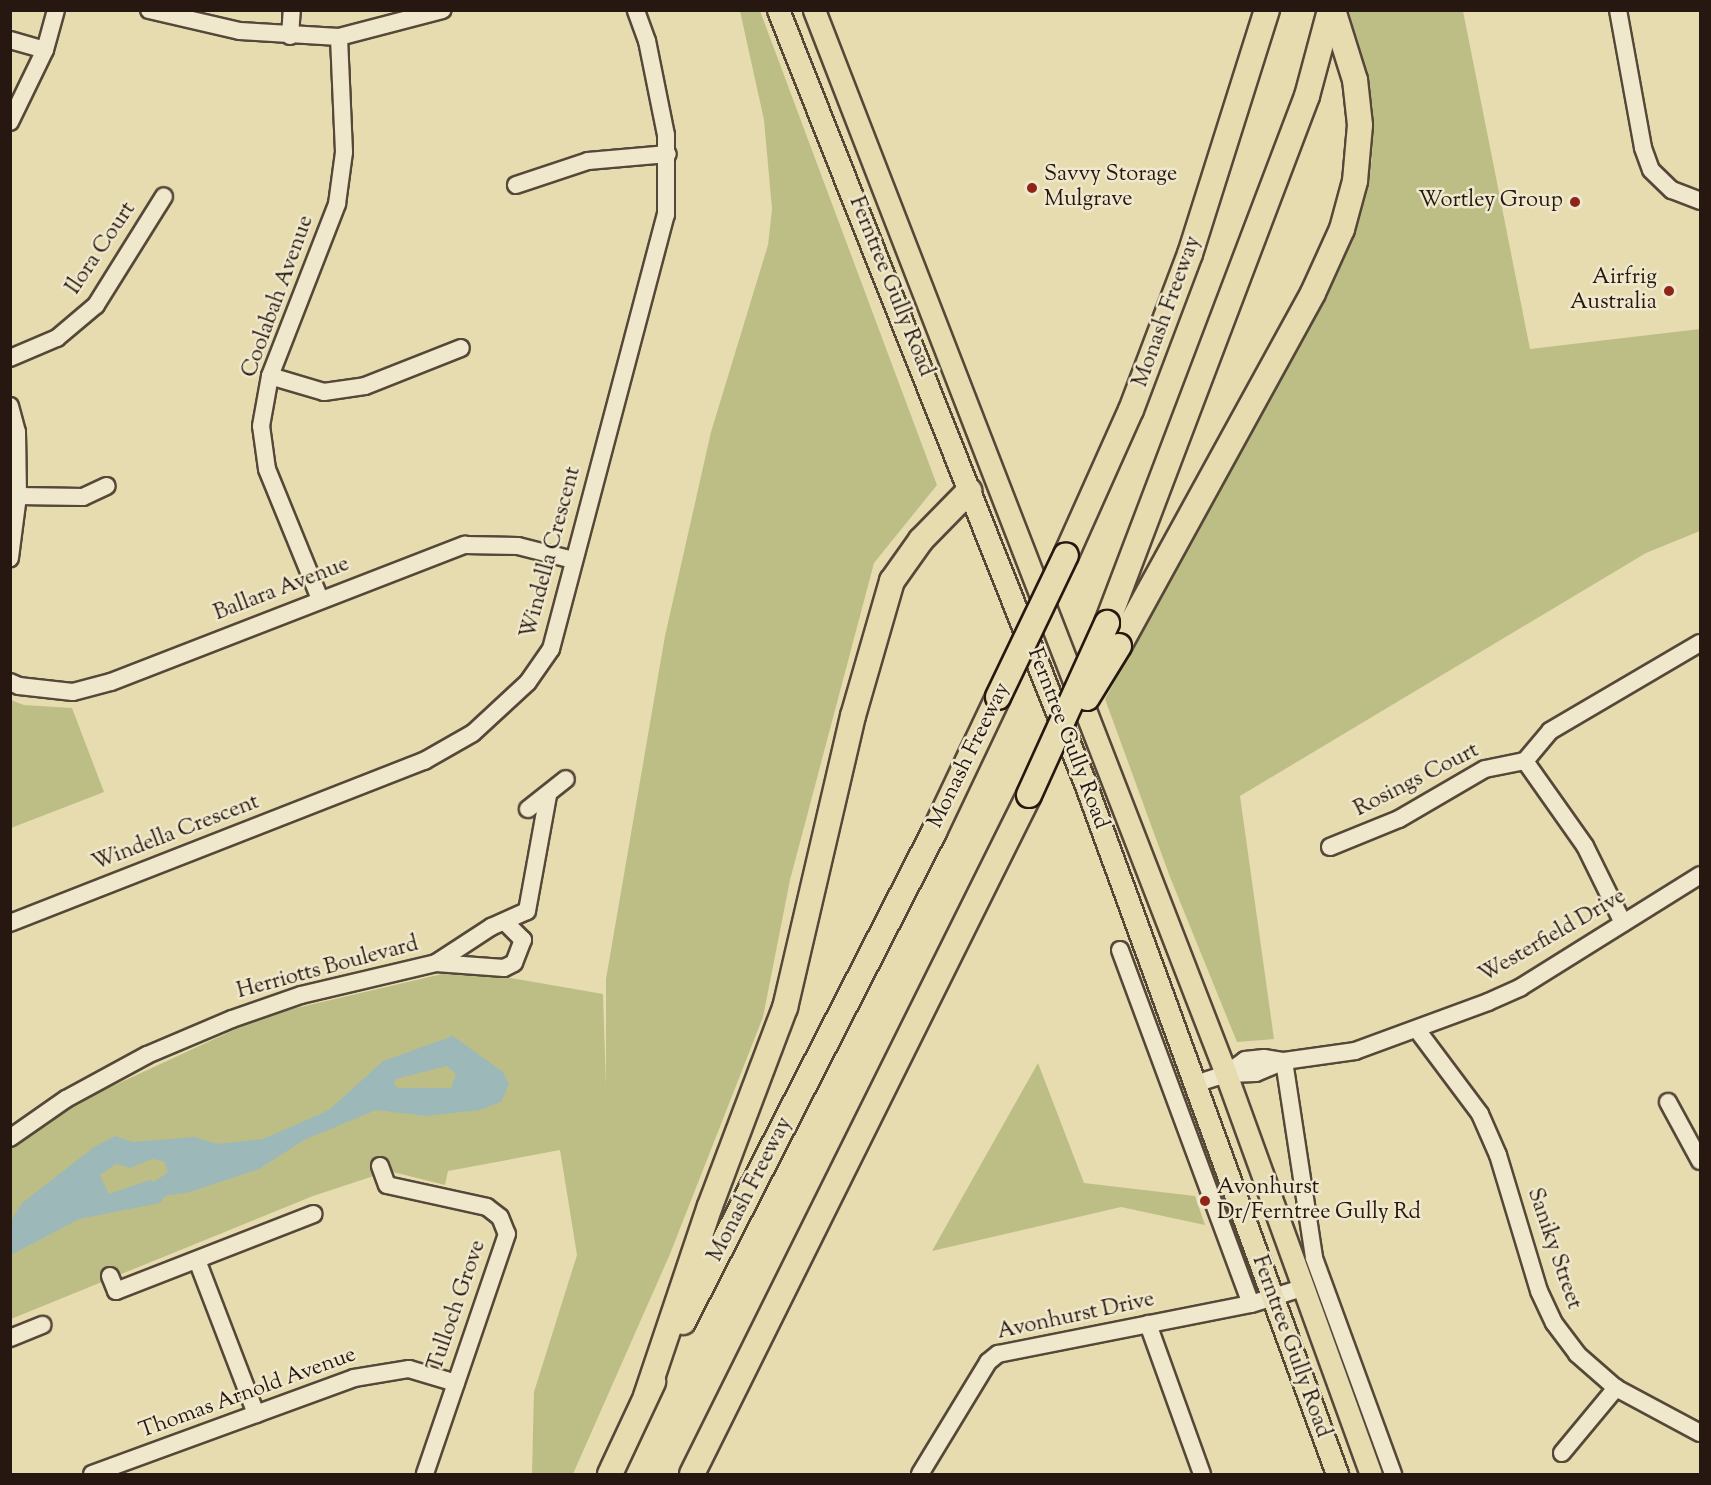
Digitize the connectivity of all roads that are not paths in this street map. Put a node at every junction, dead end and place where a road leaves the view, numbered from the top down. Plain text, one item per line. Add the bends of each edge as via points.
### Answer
1 (57, 10) edge
2 (149, 10) edge
3 (292, 10) edge
4 (443, 10) edge
5 (636, 10) edge
6 (778, 10) edge
7 (814, 10) edge
8 (1267, 10) edge
9 (1331, 10) edge
10 (1618, 10) edge
11 (290, 36) junction
12 (339, 37) junction
13 (10, 40) edge
14 (45, 50) junction
15 (10, 122) edge
16 (668, 154) junction
17 (516, 185) dead end
18 (164, 196) dead end
19 (1701, 201) edge
20 (461, 348) dead end
21 (10, 358) edge
22 (270, 376) junction
23 (10, 406) edge
24 (107, 486) dead end
25 (969, 491) junction
26 (18, 496) junction
27 (10, 558) edge
28 (573, 560) junction
29 (320, 599) junction
30 (1701, 643) edge
31 (10, 682) edge
32 (1525, 761) junction
33 (566, 779) dead end
34 (548, 795) junction
35 (1029, 795) junction
36 (528, 809) dead end
37 (1330, 847) dead end
38 (1701, 875) edge
39 (527, 911) junction
40 (505, 922) junction
41 (10, 923) edge
42 (1623, 923) junction
43 (523, 940) junction
44 (1120, 950) dead end
45 (436, 963) junction
46 (1418, 1031) junction
47 (1284, 1061) junction
48 (1226, 1074) junction
49 (1195, 1084) junction
50 (1668, 1102) dead end
51 (10, 1138) edge
52 (1215, 1138) junction
53 (1701, 1161) edge
54 (380, 1166) dead end
55 (1202, 1171) junction
56 (312, 1215) dead end
57 (197, 1260) junction
58 (110, 1276) dead end
59 (1302, 1288) junction
60 (1261, 1301) junction
61 (1148, 1324) junction
62 (42, 1325) dead end
63 (10, 1338) edge
64 (456, 1383) junction
65 (1616, 1388) junction
66 (646, 1396) junction
67 (256, 1414) junction
68 (1701, 1433) edge
69 (1562, 1453) dead end
70 (92, 1474) edge
71 (425, 1474) edge
72 (610, 1474) edge
73 (692, 1474) edge
74 (920, 1474) edge
75 (1202, 1474) edge
76 (1337, 1474) edge
77 (1371, 1474) edge
78 (1393, 1474) edge

1 - 14 street
2 - 11 street via 240,31
3 - 11 street
4 - 12 street
5 - 16 street, Windella Crescent via 647,41
6 - 25 main road, Ferntree Gully Road
7 - 48 main road, Ferntree Gully Road
8 - 66 highway, Monash Freeway, bridge via 1191,254 1131,410 933,832
9 - 35 highway, bridge via 1307,96 1107,623
9 - 35 highway, bridge via 1355,80 1360,124 1350,206 1322,276 1119,646
10 - 19 street via 1643,148 1652,170 1672,190
11 - 12 street
12 - 22 street, Coolabah Avenue via 344,152 337,204
13 - 14 street
14 - 15 street
16 - 17 street via 588,161
16 - 28 street, Windella Crescent via 663,232
18 - 21 street, Ilora Court via 96,305 57,338
20 - 22 street via 365,386 324,392
22 - 29 street, Coolabah Avenue via 261,426 267,469
23 - 26 street via 17,432
24 - 26 street via 83,497
25 - 49 main road, Ferntree Gully Road via 1085,783
25 - 66 highway via 921,540 892,581 853,717 785,1008 710,1206
26 - 27 street
28 - 29 street, Ballara Avenue via 518,546 465,545
28 - 41 street, Windella Crescent via 551,649 528,682 473,732 424,761
29 - 31 street, Ballara Avenue via 111,682 73,693
30 - 32 street via 1550,732
32 - 37 street, Rosings Court via 1485,769 1399,819
32 - 42 street via 1585,846
33 - 34 street
34 - 36 street
34 - 39 street, Herriotts Boulevard
35 - 73 highway
38 - 42 street, Westerfield Drive
39 - 40 street, Herriotts Boulevard
39 - 43 street, Herriotts Boulevard
40 - 43 street
40 - 45 street, Herriotts Boulevard
42 - 46 street, Westerfield Drive via 1521,987
43 - 45 street, Herriotts Boulevard via 514,963 504,968
44 - 55 street
45 - 51 street, Herriotts Boulevard via 301,995 231,1019 147,1055 66,1100
46 - 47 street, Westerfield Drive via 1355,1051
46 - 65 street, Saniky Street via 1480,1114 1497,1155 1539,1291 1554,1323 1577,1354
47 - 48 street, Westerfield Drive via 1245,1060
47 - 78 street via 1314,1258
48 - 49 street, Westerfield Drive
48 - 59 main road, Ferntree Gully Road
49 - 52 main road, Ferntree Gully Road
50 - 53 street
52 - 55 street
52 - 60 main road, Ferntree Gully Road
54 - 64 street, Tulloch Grove via 387,1185 488,1207 500,1217 507,1234
55 - 60 street
56 - 57 street
57 - 58 street via 116,1291
57 - 67 street
59 - 60 street, Avonhurst Drive
59 - 77 main road, Ferntree Gully Road
60 - 61 street, Avonhurst Drive
60 - 76 main road, Ferntree Gully Road
61 - 74 street, Avonhurst Drive via 998,1354 988,1362
61 - 75 street
62 - 63 street
64 - 67 street, Thomas Arnold Avenue via 409,1369 380,1371
64 - 71 street, Tulloch Grove
65 - 68 street, Saniky Street
65 - 69 street
66 - 72 highway, Monash Freeway
67 - 70 street, Thomas Arnold Avenue

